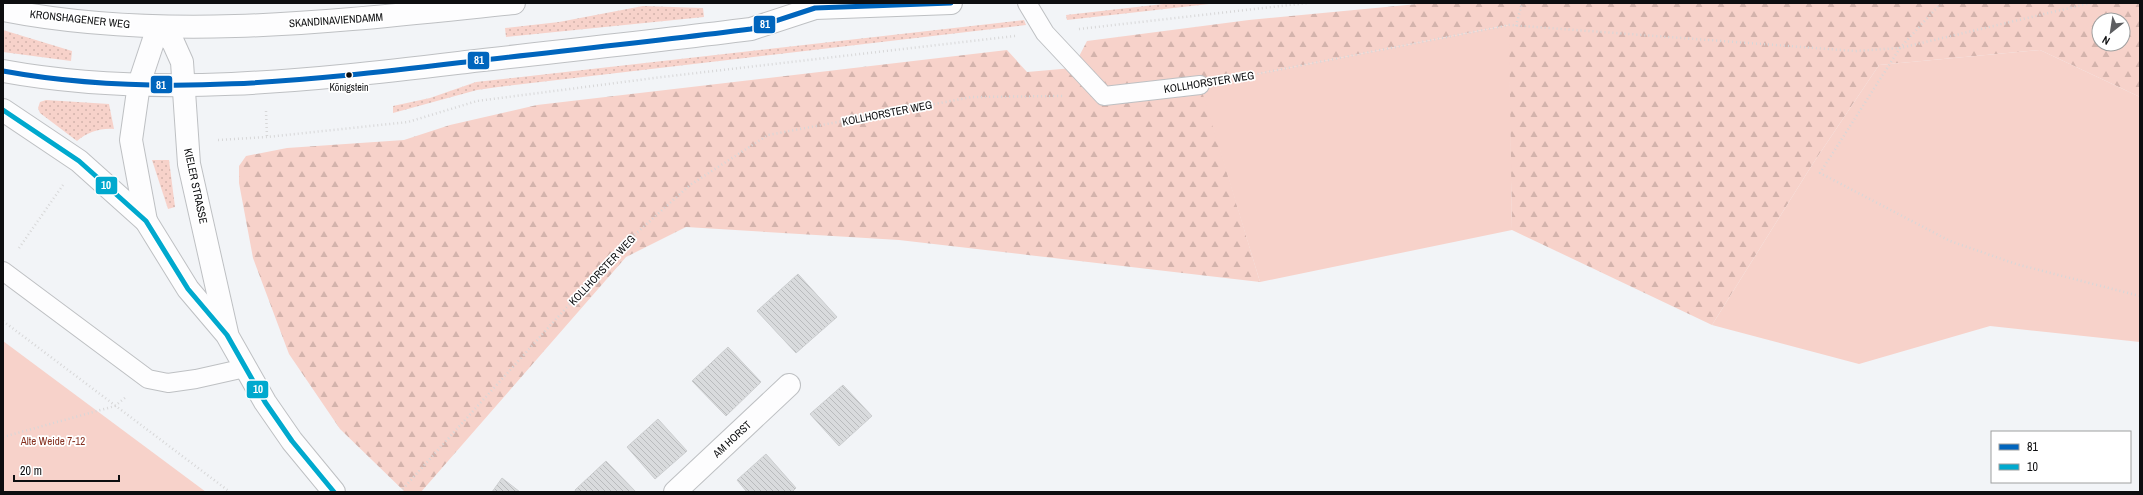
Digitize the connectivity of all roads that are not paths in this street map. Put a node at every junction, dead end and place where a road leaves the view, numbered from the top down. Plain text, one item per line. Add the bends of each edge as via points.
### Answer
1 (514, 3) edge
2 (951, 3) edge
3 (1027, 3) edge
4 (806, 6) edge
5 (3, 10) edge
6 (158, 27) junction
7 (3, 71) edge
8 (139, 84) junction
9 (184, 85) junction
10 (1200, 85) road end
11 (3, 110) edge
12 (146, 221) junction
13 (3, 271) edge
14 (227, 335) junction
15 (245, 368) junction
16 (789, 385) dead end
17 (334, 492) edge
18 (675, 492) edge

1 - 6 main road, SKANDINAVIENDAMM via 268,25
2 - 4 main road
3 - 10 lane, KOLLHORSTER WEG via 1045,33 1104,96
4 - 9 main road via 751,29 702,36 352,76 265,83
5 - 6 main road, KRONSHAGENER WEG via 69,20
6 - 8 main road, KIELER STRASSE
6 - 9 main road, KIELER STRASSE via 173,42 182,62
7 - 8 main road via 53,80
8 - 9 main road
8 - 12 main road, KIELER STRASSE via 131,140
9 - 14 main road, KIELER STRASSE via 189,164
11 - 12 main road, KIELER STRASSE via 79,161
12 - 14 main road, KIELER STRASSE via 188,289
13 - 15 lane via 148,379 168,383 196,380
14 - 15 main road, KIELER STRASSE
15 - 17 main road, KIELER STRASSE via 292,442
16 - 18 main road, AM HORST

